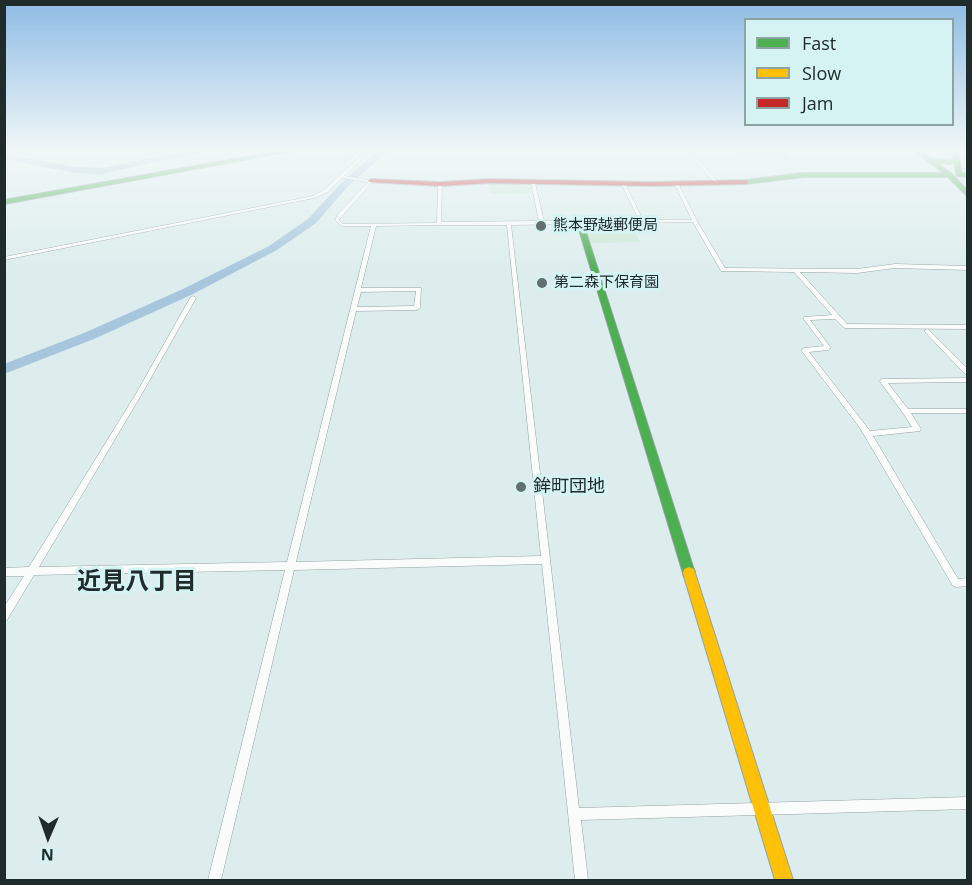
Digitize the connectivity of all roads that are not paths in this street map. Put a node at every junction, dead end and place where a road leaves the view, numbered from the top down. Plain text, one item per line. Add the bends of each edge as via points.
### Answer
1 (64, 191) edge
2 (325, 191) edge
3 (362, 191) edge
4 (440, 191) edge
5 (534, 191) edge
6 (627, 191) edge
7 (680, 191) edge
8 (4, 202) edge
9 (695, 221) junction
10 (642, 222) junction
11 (542, 223) junction
12 (580, 223) junction
13 (439, 224) junction
14 (509, 224) junction
15 (374, 225) junction
16 (4, 259) edge
17 (968, 268) edge
18 (796, 271) junction
19 (358, 290) junction
20 (194, 297) dead end
21 (353, 309) junction
22 (837, 317) junction
23 (968, 327) edge
24 (927, 331) dead end
25 (968, 373) edge
26 (968, 380) edge
27 (906, 411) junction
28 (968, 411) edge
29 (868, 434) junction
30 (546, 560) junction
31 (291, 566) junction
32 (4, 572) edge
33 (32, 572) junction
34 (968, 582) edge
35 (4, 617) edge
36 (968, 803) edge
37 (762, 808) junction
38 (574, 814) junction
39 (214, 880) edge
40 (581, 880) edge
41 (784, 880) edge

1 - 8 main road
2 - 16 street via 314,197
3 - 15 street via 337,220 342,225
4 - 13 street
5 - 11 street
6 - 10 street
7 - 9 street
9 - 10 street
9 - 18 street via 723,270
10 - 12 street
11 - 12 street
11 - 14 street
12 - 37 main road
13 - 14 street
13 - 15 street
14 - 30 street
15 - 19 street
17 - 18 street via 895,266 857,271
18 - 22 street
19 - 21 street
19 - 21 street via 419,289 417,308
20 - 33 street
21 - 31 street
22 - 23 street via 845,326
22 - 29 street via 806,318 828,348 804,350
24 - 25 street
26 - 27 street via 883,381
27 - 28 street
27 - 29 street via 917,429
29 - 34 street via 956,583
30 - 31 street
30 - 38 street
31 - 33 street
31 - 39 street
32 - 33 street
33 - 35 street
36 - 37 street
37 - 38 street
37 - 41 main road
38 - 40 street

